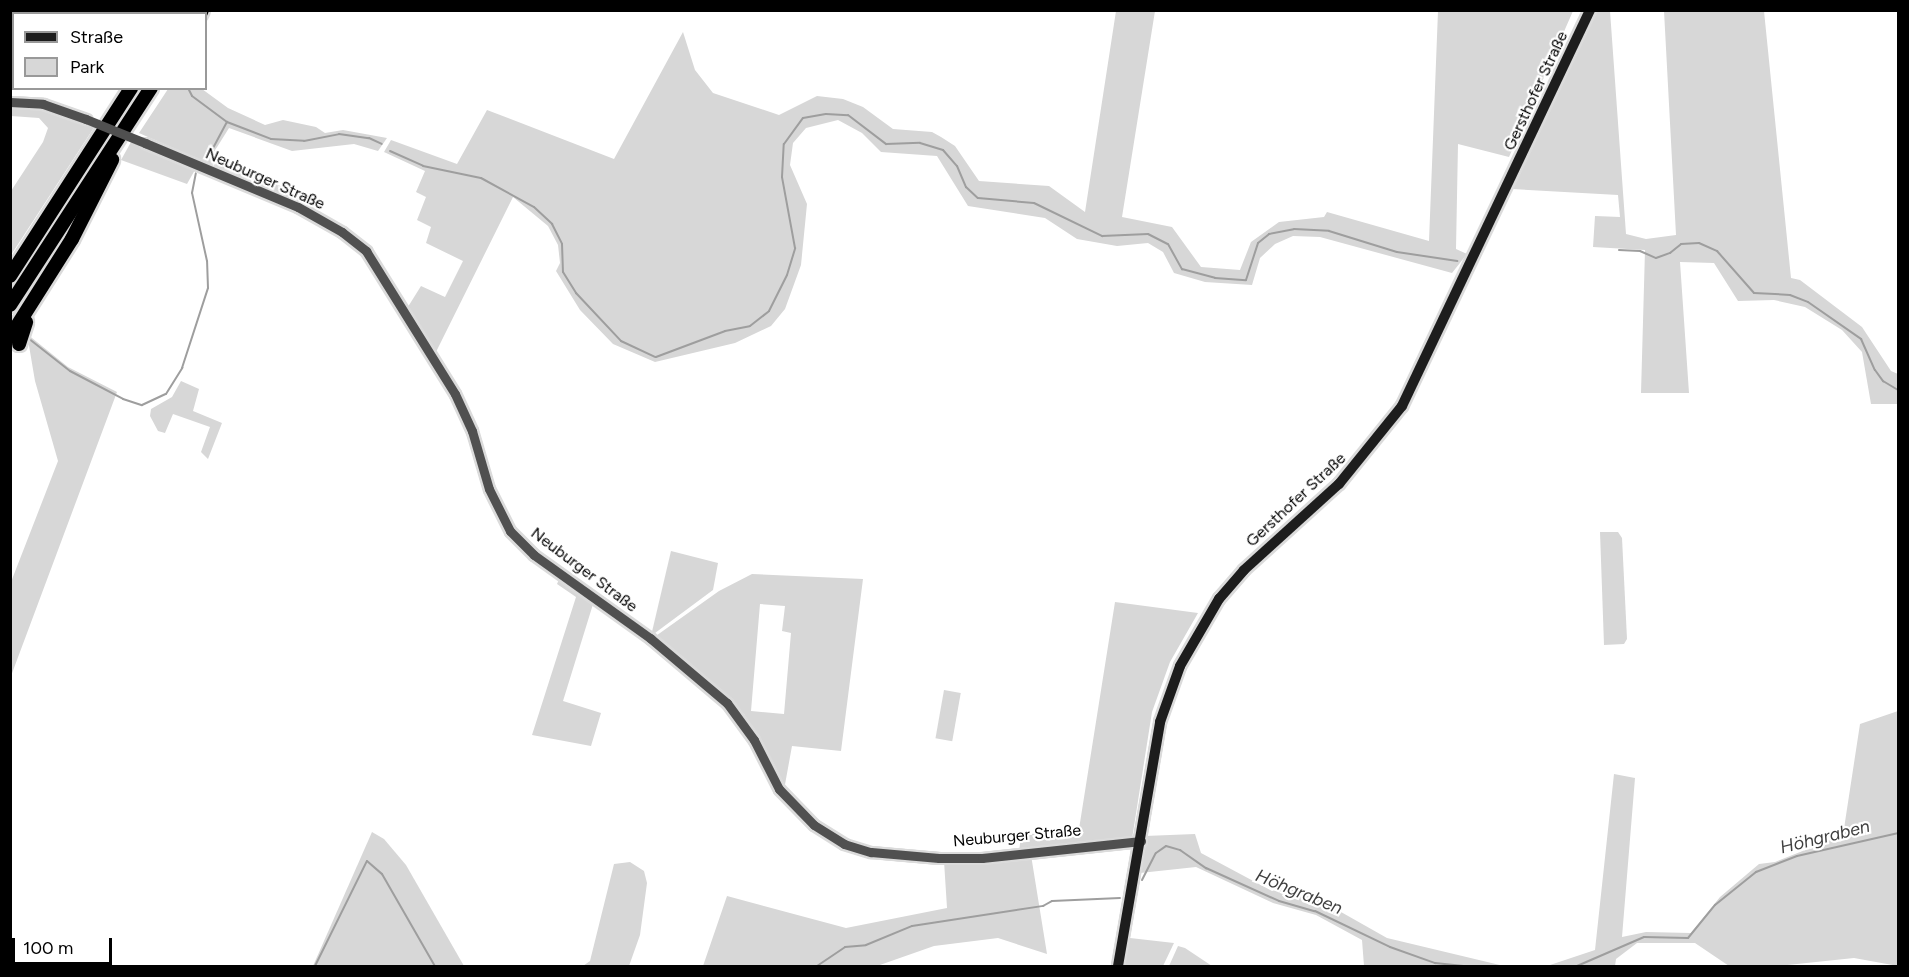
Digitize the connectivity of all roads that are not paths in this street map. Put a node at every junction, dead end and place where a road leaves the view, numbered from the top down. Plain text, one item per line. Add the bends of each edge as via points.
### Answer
1 (1590, 10) edge
2 (130, 90) edge
3 (150, 90) edge
4 (10, 102) edge
5 (125, 128) junction
6 (10, 276) edge
7 (10, 305) edge
8 (15, 340) edge
9 (1141, 841) junction
10 (1118, 966) edge

1 - 9 main road, Gersthofer Straße via 1402,406 1339,484 1244,570 1195,635 1160,722
2 - 6 highway
3 - 5 highway
4 - 9 street, Neuburger Straße, bridge via 43,104 86,119 298,207 366,251 455,394 472,431 489,489 510,531 534,555 650,638 727,703 754,740 779,789 814,825 844,844 871,852 939,858 982,858
5 - 7 highway
5 - 8 highway via 91,203
9 - 10 main road, Gersthofer Straße

